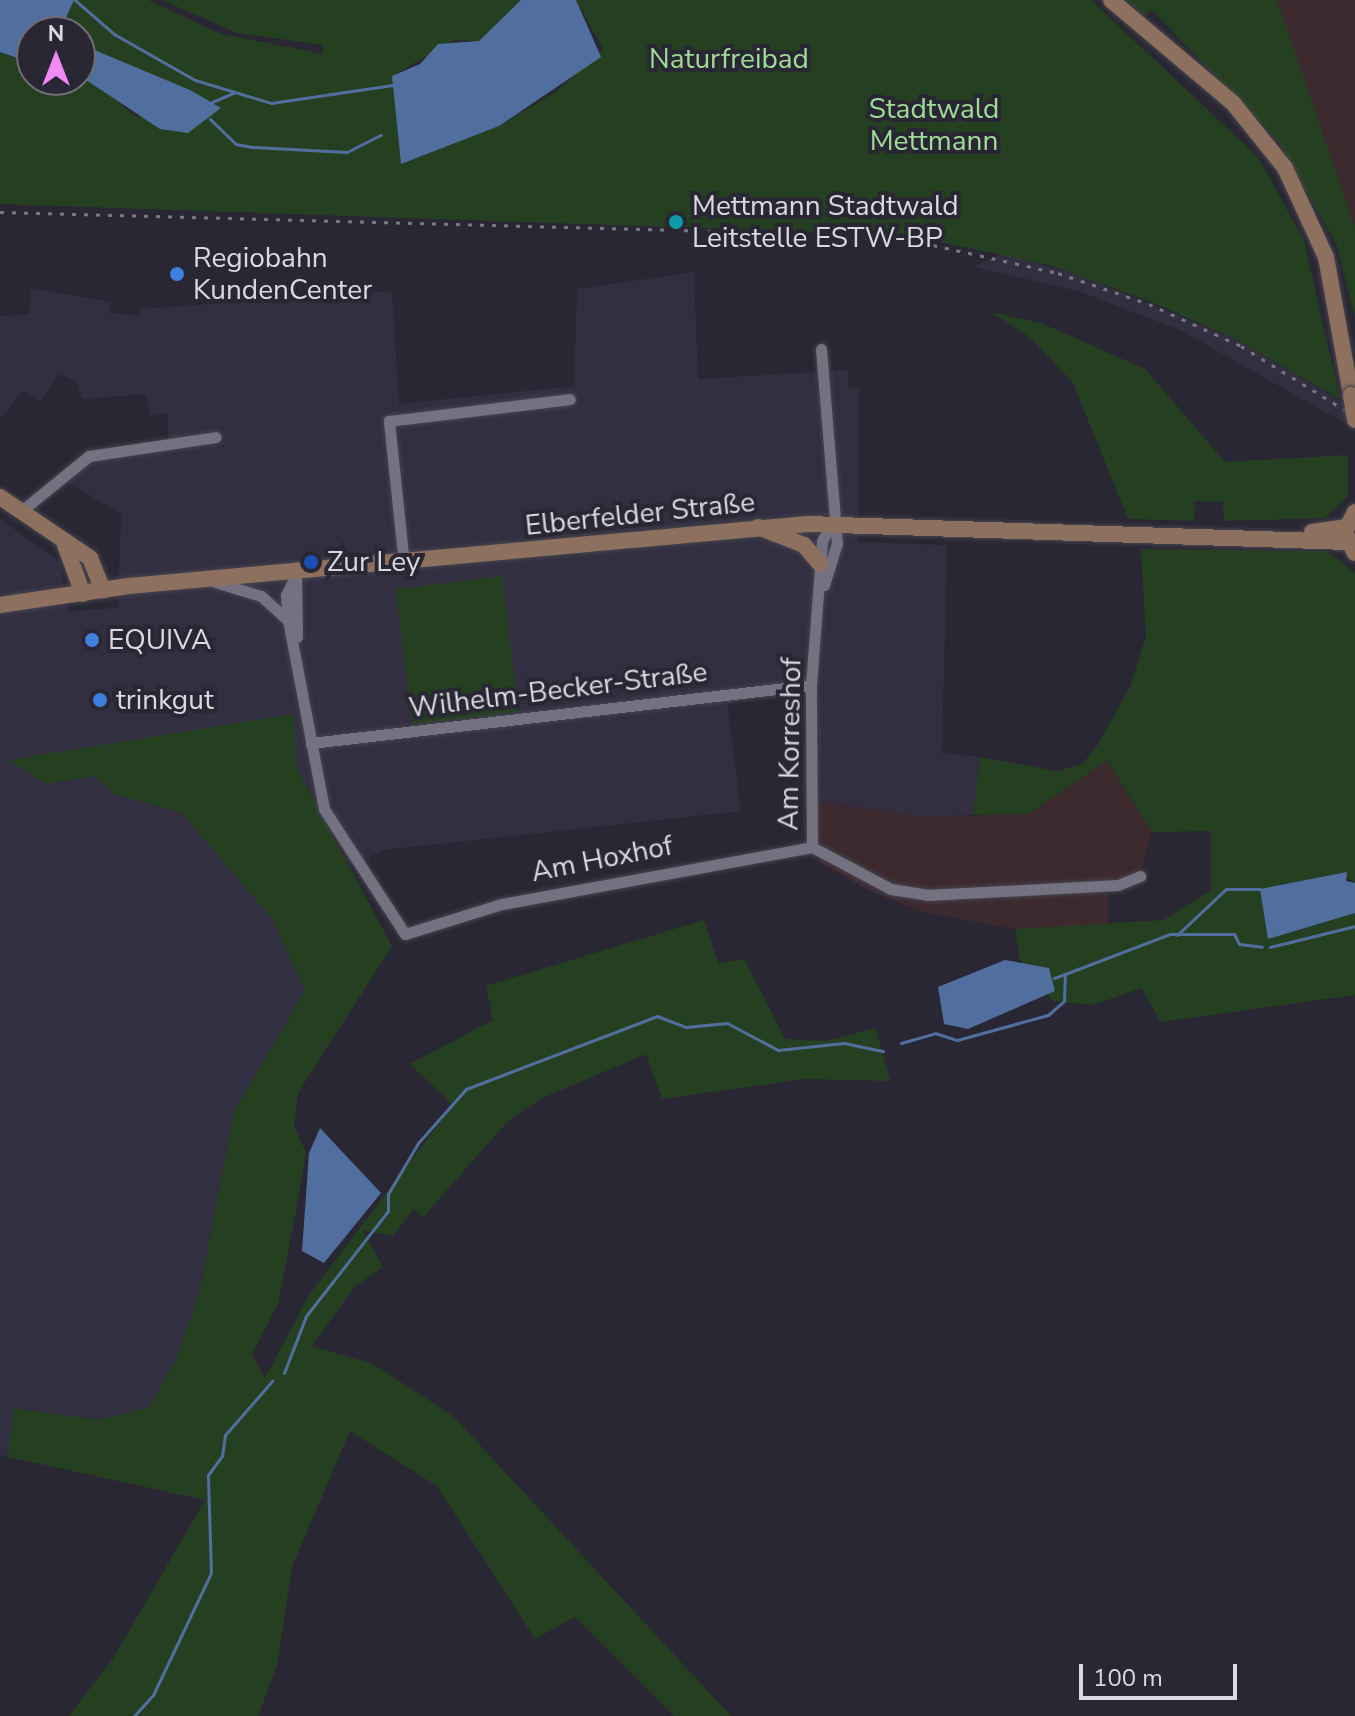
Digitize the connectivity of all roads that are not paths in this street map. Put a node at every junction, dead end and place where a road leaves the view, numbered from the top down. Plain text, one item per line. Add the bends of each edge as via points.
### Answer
1 (1111, 0) edge
2 (821, 349) dead end
3 (570, 399) dead end
4 (1355, 420) edge
5 (216, 437) dead end
6 (0, 497) edge
7 (20, 512) junction
8 (1355, 512) edge
9 (832, 523) junction
10 (758, 527) junction
11 (1349, 541) edge
12 (65, 545) junction
13 (404, 564) junction
14 (820, 564) junction
15 (296, 575) junction
16 (215, 582) junction
17 (822, 589) junction
18 (103, 590) junction
19 (83, 594) junction
20 (0, 605) edge
21 (288, 620) junction
22 (297, 637) junction
23 (811, 685) junction
24 (311, 743) junction
25 (812, 847) junction
26 (1140, 876) dead end

1 - 4 main road, bridge via 1233,103 1285,168 1326,257
2 - 9 street
3 - 13 street via 389,421
5 - 7 street via 99,452 62,472
6 - 7 main road
7 - 12 main road
8 - 11 main road
9 - 10 main road, Elberfelder Straße
9 - 11 main road, Elberfelder Straße
9 - 14 street, Am Korreshof
9 - 17 street, Am Korreshof via 837,543
10 - 13 main road, Elberfelder Straße
10 - 14 main road via 804,545
12 - 18 main road via 90,558
12 - 19 main road
13 - 15 main road, Elberfelder Straße
14 - 17 street, Am Korreshof
15 - 16 main road, Elberfelder Straße
15 - 21 street via 286,595
15 - 22 street
16 - 18 main road, Elberfelder Straße
16 - 21 street via 261,596
17 - 23 street, Am Korreshof
18 - 19 main road, Elberfelder Straße
19 - 20 main road, Elberfelder Straße
21 - 22 street
22 - 24 street
23 - 24 street, Wilhelm-Becker-Straße
23 - 25 street, Am Korreshof
24 - 25 street, Am Hoxhof via 324,809 405,934 502,904
25 - 26 street, Am Korreshof via 891,889 927,895 1118,885

